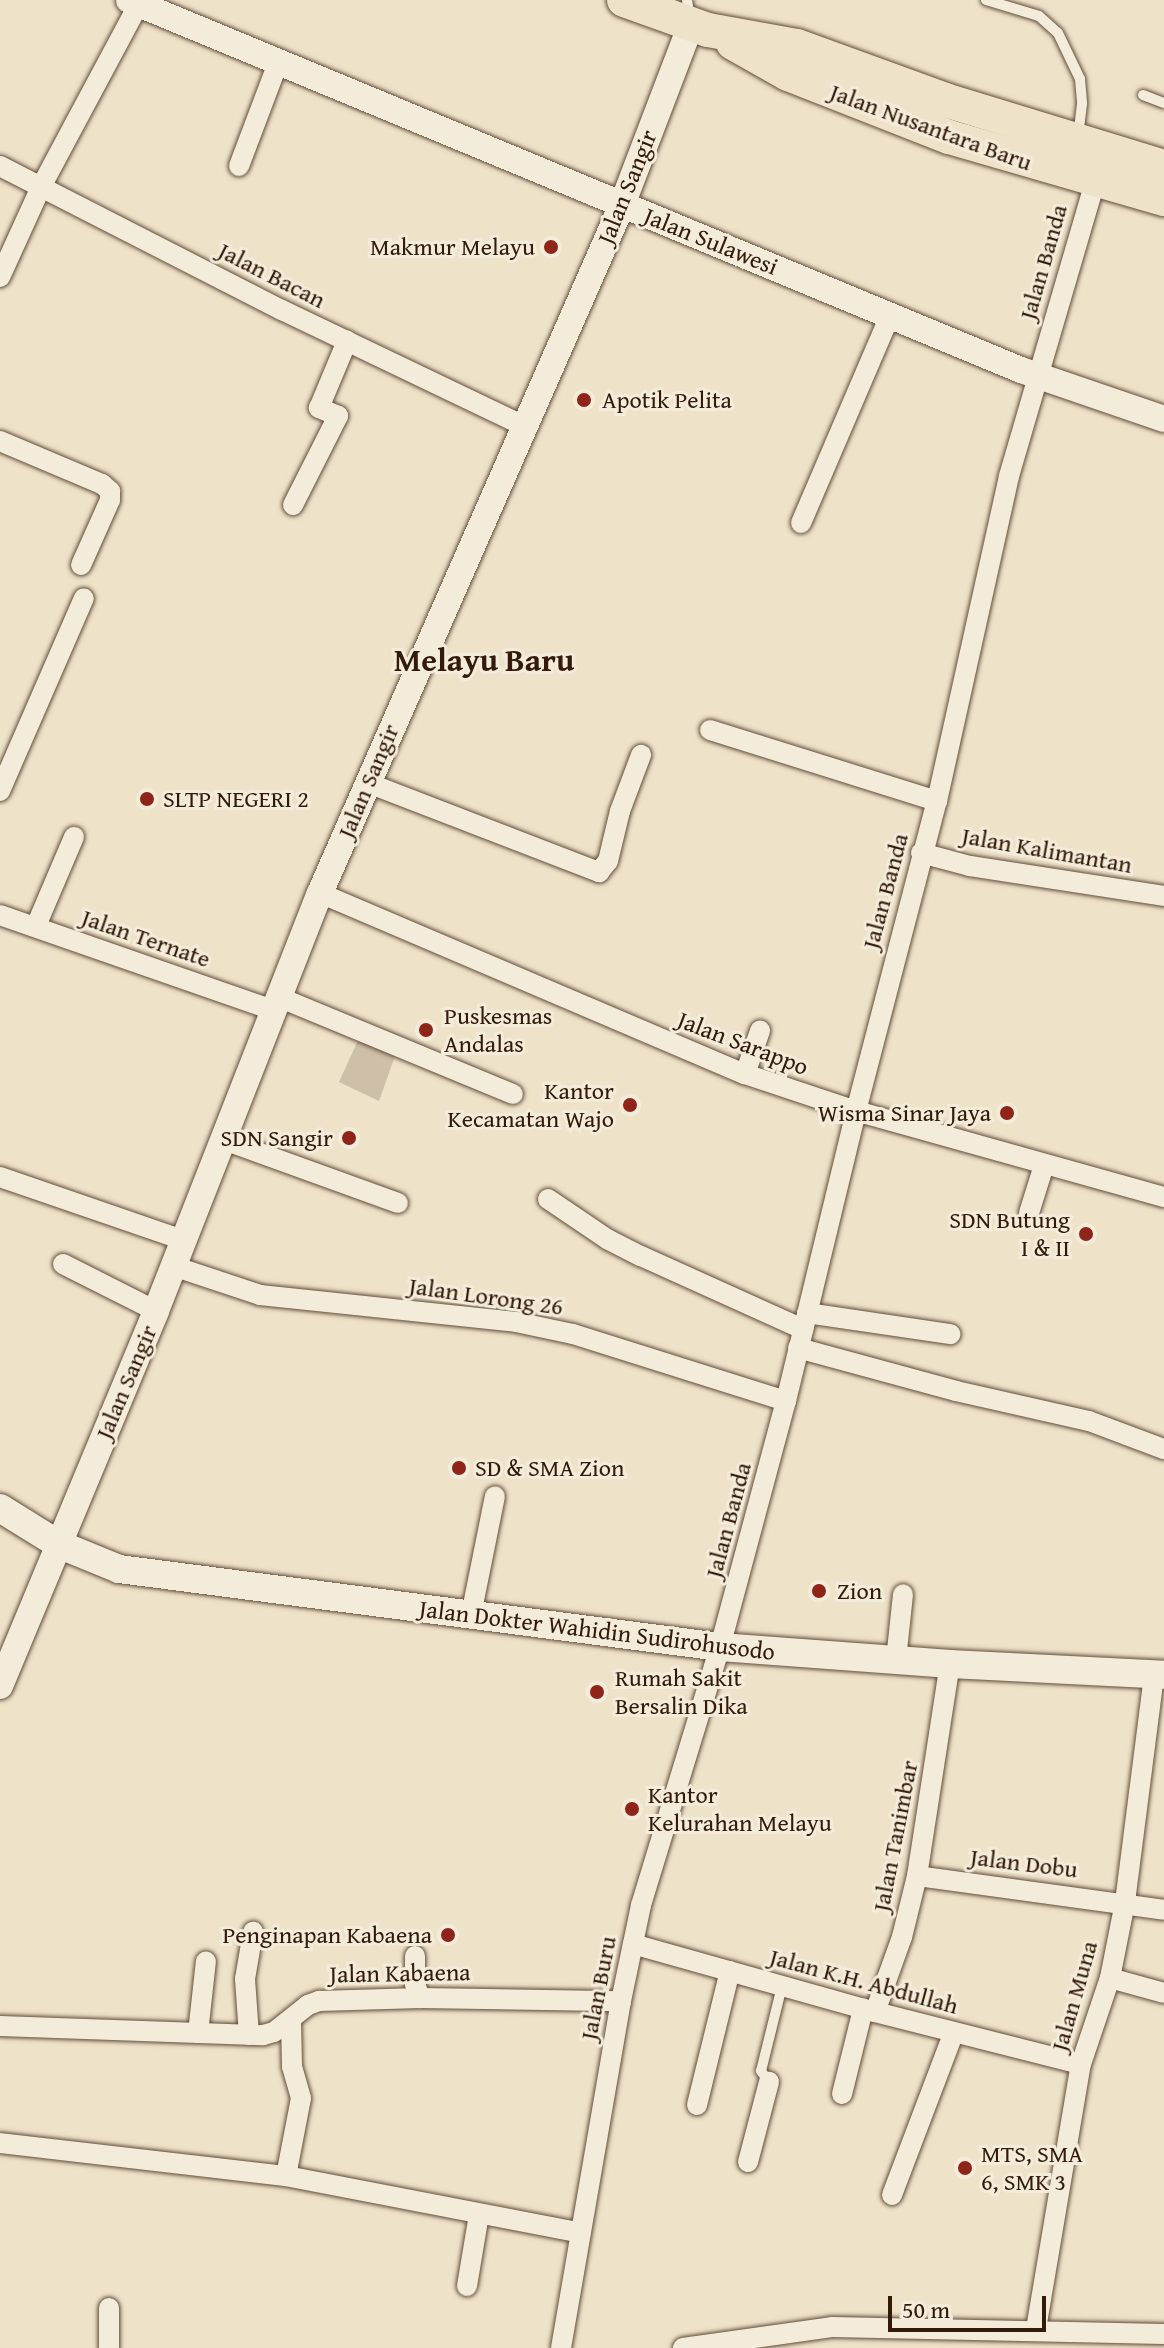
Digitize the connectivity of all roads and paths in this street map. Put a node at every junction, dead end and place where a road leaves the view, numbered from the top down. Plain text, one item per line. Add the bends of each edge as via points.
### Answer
1 (624, 0) edge
2 (986, 0) edge
3 (136, 1) edge
4 (696, 18) edge
5 (278, 63) junction
6 (1143, 95) dead end
7 (1164, 103) edge
8 (1092, 158) junction
9 (0, 166) edge
10 (239, 166) dead end
11 (1164, 167) edge
12 (41, 187) junction
13 (1164, 199) edge
14 (622, 205) junction
15 (0, 277) edge
16 (890, 315) junction
17 (347, 341) junction
18 (1038, 375) junction
19 (1164, 419) edge
20 (522, 425) junction
21 (0, 441) edge
22 (293, 505) dead end
23 (801, 523) dead end
24 (81, 565) dead end
25 (84, 598) dead end
26 (710, 730) dead end
27 (641, 755) dead end
28 (368, 783) junction
29 (0, 791) edge
30 (937, 801) junction
31 (74, 837) dead end
32 (921, 853) junction
33 (320, 893) junction
34 (1164, 896) edge
35 (0, 915) edge
36 (36, 926) junction
37 (278, 1004) junction
38 (760, 1031) dead end
39 (745, 1074) junction
40 (513, 1094) dead end
41 (856, 1111) junction
42 (224, 1140) junction
43 (1044, 1165) junction
44 (0, 1177) edge
45 (1164, 1197) edge
46 (548, 1199) dead end
47 (398, 1203) dead end
48 (1029, 1213) dead end
49 (183, 1240) junction
50 (63, 1264) dead end
51 (173, 1266) junction
52 (156, 1311) junction
53 (803, 1330) junction
54 (950, 1334) dead end
55 (786, 1401) junction
56 (1164, 1449) edge
57 (495, 1496) dead end
58 (0, 1508) edge
59 (58, 1544) junction
60 (903, 1594) dead end
61 (471, 1615) junction
62 (720, 1647) junction
63 (896, 1660) junction
64 (950, 1664) junction
65 (1159, 1675) edge
66 (0, 1686) edge
67 (917, 1876) junction
68 (1125, 1902) junction
69 (1164, 1910) edge
70 (253, 1932) dead end
71 (633, 1944) junction
72 (415, 1956) dead end
73 (206, 1961) dead end
74 (730, 1971) junction
75 (1110, 1978) junction
76 (782, 1986) junction
77 (1164, 1993) edge
78 (420, 1998) junction
79 (621, 2001) junction
80 (869, 2011) junction
81 (291, 2021) junction
82 (0, 2026) edge
83 (954, 2032) junction
84 (198, 2033) junction
85 (249, 2035) junction
86 (1081, 2064) junction
87 (769, 2082) joint
88 (842, 2094) dead end
89 (697, 2105) dead end
90 (0, 2143) edge
91 (748, 2162) dead end
92 (286, 2176) junction
93 (892, 2195) dead end
94 (479, 2214) junction
95 (581, 2233) junction
96 (467, 2286) dead end
97 (109, 2308) dead end
98 (1036, 2329) junction
99 (1164, 2334) edge
100 (1122, 2340) edge
101 (109, 2348) edge
102 (561, 2348) edge
103 (683, 2348) edge

1 - 4 highway
2 - 8 lane via 1039,16 1065,44 1080,79
3 - 5 street, Jalan Sulawesi
3 - 12 street
4 - 8 highway, Jalan Nusantara Baru via 797,46
4 - 8 highway, Jalan Nusantara Baru via 803,80 949,137
4 - 14 street, Jalan Sangir
5 - 10 street
5 - 14 street, Jalan Sulawesi
6 - 7 lane
8 - 11 highway, Jalan Nusantara Baru
8 - 13 highway, Jalan Nusantara Baru
8 - 18 street, Jalan Banda
9 - 12 street, Jalan Bacan
12 - 15 street
12 - 17 street, Jalan Bacan
14 - 16 street, Jalan Sulawesi
14 - 20 street, Jalan Sangir
16 - 18 street, Jalan Sulawesi
16 - 23 street
17 - 20 street, Jalan Bacan
17 - 22 street via 319,408 338,416
18 - 19 street, Jalan Sulawesi
18 - 30 street, Jalan Banda via 1009,476
20 - 28 street, Jalan Sangir
21 - 24 street via 108,489 110,500
25 - 29 street
26 - 30 street
27 - 28 street via 608,861 599,872
28 - 33 street, Jalan Sangir
30 - 32 street, Jalan Banda
31 - 36 street
32 - 34 street, Jalan Kalimantan via 970,866
32 - 41 street, Jalan Banda
33 - 37 street, Jalan Sangir
33 - 39 street, Jalan Sarappo
35 - 36 street, Jalan Ternate
36 - 37 street, Jalan Ternate
37 - 40 street, Jalan Ternate
37 - 42 street, Jalan Sangir
38 - 39 street
39 - 41 street, Jalan Sarappo
41 - 43 street, Jalan Sarappo
41 - 53 street, Jalan Banda
42 - 47 street
42 - 49 street, Jalan Sangir
43 - 45 street, Jalan Sarappo
43 - 48 street
44 - 49 street
46 - 53 street via 630,1251
49 - 51 street, Jalan Sangir
50 - 52 street
51 - 52 street, Jalan Sangir
51 - 55 street, Jalan Lorong 26 via 260,1295 544,1328
52 - 59 street, Jalan Sangir
53 - 54 street
53 - 55 street, Jalan Banda
53 - 56 street via 956,1391 1089,1421
55 - 62 street, Jalan Banda
57 - 61 street
58 - 59 main road, Jalan Dokter Wahidin Sudirohusodo
59 - 61 main road, Jalan Dokter Wahidin Sudirohusodo via 119,1569
59 - 66 street, Jalan Sangir
60 - 63 street
61 - 62 main road, Jalan Dokter Wahidin Sudirohusodo
62 - 63 main road, Jalan Dokter Wahidin Sudirohusodo
62 - 71 street, Jalan Buru
63 - 64 main road, Jalan Dokter Wahidin Sudirohusodo
64 - 65 main road, Jalan Dokter Wahidin Sudirohusodo
64 - 67 street, Jalan Tanimbar
65 - 68 street, Jalan Muna
67 - 68 street, Jalan Dobu
67 - 80 street, Jalan Tanimbar via 902,1937
68 - 69 street, Jalan Dobu
68 - 75 street, Jalan Muna
70 - 85 street via 245,1979
71 - 74 street, Jalan K.H. Abdullah
71 - 79 street, Jalan Buru
72 - 78 street
73 - 84 street
74 - 76 street, Jalan K.H. Abdullah
74 - 89 street
75 - 77 street
75 - 86 street, Jalan Muna
76 - 80 street, Jalan K.H. Abdullah
76 - 87 lane via 761,2071
78 - 79 street, Jalan Kabaena
78 - 81 street, Jalan Kabaena via 319,2001
79 - 95 street, Jalan Buru
80 - 83 street, Jalan K.H. Abdullah
80 - 88 street, Jalan Tanimbar
81 - 85 street, Jalan Kabaena via 274,2032
81 - 92 street via 292,2066 301,2098
82 - 84 street, Jalan Kabaena
83 - 86 street, Jalan K.H. Abdullah
83 - 93 street
84 - 85 street, Jalan Kabaena
86 - 98 street, Jalan Muna
87 - 91 street
90 - 92 street
92 - 94 street
94 - 95 street
94 - 96 street
95 - 102 street, Jalan Buru
97 - 101 street
98 - 100 street
98 - 103 street via 832,2327
99 - 100 street

